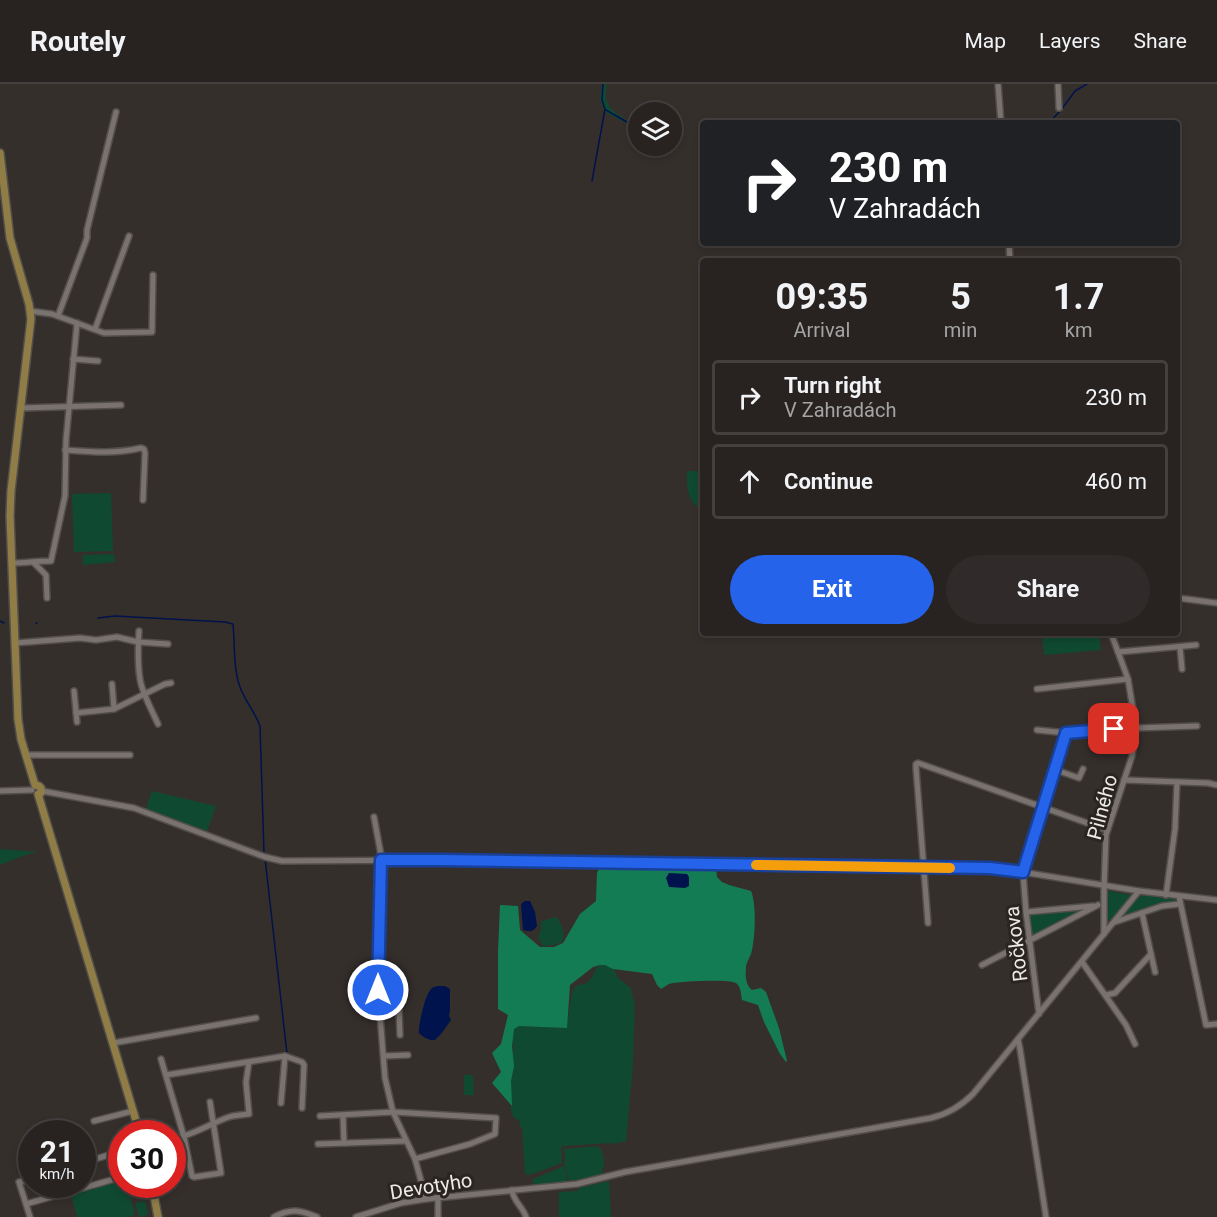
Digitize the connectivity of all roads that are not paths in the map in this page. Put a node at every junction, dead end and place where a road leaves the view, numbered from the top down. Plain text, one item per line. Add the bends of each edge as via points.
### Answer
1 (998, 84) edge
2 (1058, 84) edge
3 (1059, 108) dead end
4 (116, 112) dead end
5 (1001, 120) edge
6 (0, 153) edge
7 (129, 236) dead end
8 (153, 275) dead end
9 (30, 311) junction
10 (58, 316) junction
11 (77, 323) junction
12 (95, 329) junction
13 (73, 359) junction
14 (98, 361) dead end
15 (121, 405) dead end
16 (68, 407) junction
17 (21, 408) junction
18 (65, 450) junction
19 (143, 500) dead end
20 (12, 563) junction
21 (34, 563) junction
22 (47, 598) dead end
23 (1180, 598) edge
24 (1214, 602) edge
25 (1210, 610) dead end
26 (139, 631) dead end
27 (1111, 636) edge
28 (138, 642) junction
29 (15, 643) junction
30 (168, 644) dead end
31 (1196, 645) dead end
32 (1180, 647) junction
33 (1119, 652) junction
34 (1182, 669) dead end
35 (1128, 679) junction
36 (171, 683) dead end
37 (112, 684) dead end
38 (1037, 689) dead end
39 (74, 691) dead end
40 (144, 694) junction
41 (114, 709) junction
42 (76, 713) junction
43 (77, 722) dead end
44 (158, 724) dead end
45 (1197, 726) dead end
46 (1136, 728) junction
47 (1037, 730) dead end
48 (1066, 733) junction
49 (26, 755) junction
50 (130, 755) dead end
51 (1083, 769) dead end
52 (1056, 770) junction
53 (1124, 780) junction
54 (1177, 782) junction
55 (1217, 785) edge
56 (37, 790) junction
57 (0, 791) edge
58 (1043, 807) junction
59 (374, 817) dead end
60 (1107, 830) junction
61 (381, 860) junction
62 (923, 867) junction
63 (1023, 872) junction
64 (1104, 885) junction
65 (1139, 891) junction
66 (1166, 895) junction
67 (1179, 896) junction
68 (1217, 900) edge
69 (1180, 904) junction
70 (1101, 905) junction
71 (1026, 912) junction
72 (1142, 913) junction
73 (1114, 922) junction
74 (928, 923) dead end
75 (1104, 934) junction
76 (1030, 940) junction
77 (1150, 954) junction
78 (1082, 962) junction
79 (982, 965) dead end
80 (1155, 972) dead end
81 (398, 993) dead end
82 (1106, 995) junction
83 (399, 1010) junction
84 (380, 1011) junction
85 (1039, 1014) junction
86 (256, 1018) dead end
87 (1217, 1024) edge
88 (400, 1035) dead end
89 (1018, 1039) junction
90 (113, 1043) junction
91 (1135, 1044) dead end
92 (408, 1055) dead end
93 (285, 1056) junction
94 (384, 1056) junction
95 (161, 1059) dead end
96 (249, 1062) junction
97 (166, 1075) junction
98 (210, 1102) dead end
99 (281, 1103) dead end
100 (302, 1108) dead end
101 (133, 1111) junction
102 (393, 1112) junction
103 (343, 1115) junction
104 (320, 1116) dead end
105 (496, 1118) junction
106 (504, 1118) dead end
107 (96, 1120) edge
108 (136, 1120) edge
109 (179, 1120) edge
110 (213, 1124) junction
111 (186, 1136) edge
112 (406, 1141) junction
113 (344, 1143) junction
114 (318, 1144) dead end
115 (186, 1147) edge
116 (415, 1159) junction
117 (108, 1180) edge
118 (512, 1190) junction
119 (438, 1197) junction
120 (24, 1198) edge
121 (154, 1198) edge
122 (426, 1199) junction
123 (26, 1204) junction
124 (30, 1217) edge
125 (158, 1217) edge
126 (274, 1217) edge
127 (317, 1217) edge
128 (356, 1217) edge
129 (438, 1217) edge
130 (526, 1217) edge
131 (1046, 1217) edge

1 - 5 street
2 - 3 street
4 - 10 street via 87,238
6 - 9 main road via 10,238
7 - 12 street
8 - 12 street via 152,332 104,333
9 - 10 street
9 - 17 main road
10 - 11 street
11 - 12 street
11 - 13 street
13 - 14 street
13 - 16 street
15 - 16 street
16 - 17 street
16 - 18 street
17 - 20 main road via 10,505
18 - 19 street via 104,453 144,449
18 - 21 street via 65,496 51,561
20 - 21 street
20 - 29 main road
21 - 22 street via 46,575
23 - 24 street
24 - 25 street
26 - 28 street
27 - 33 street, Pilného
28 - 29 street via 113,637
28 - 30 street
28 - 40 street
29 - 49 main road via 18,719
31 - 32 street
32 - 33 street
32 - 34 street
33 - 35 street, Pilného
35 - 38 street
35 - 46 street, Pilného
36 - 40 street
37 - 41 street
39 - 42 street
40 - 41 street
40 - 44 street
41 - 42 street
42 - 43 street
45 - 46 street
46 - 48 street
46 - 53 street, Pilného
47 - 48 street
48 - 52 street, Ročkova
49 - 50 street
49 - 56 main road
51 - 52 street via 1079,778
52 - 58 street, Ročkova
53 - 54 street
53 - 60 street, Pilného
54 - 55 street
54 - 66 street
56 - 57 street
56 - 61 street via 135,808 282,861
56 - 90 main road
58 - 60 street
58 - 62 street via 916,764
58 - 63 street, Ročkova
59 - 61 street
60 - 64 street, Pilného
61 - 62 street
61 - 84 street
62 - 63 street
62 - 74 street
63 - 64 street
63 - 71 street, Ročkova
64 - 65 street
64 - 70 street, Pilného
65 - 66 street
65 - 73 street, Devotyho
66 - 67 street
67 - 68 street
67 - 69 street
69 - 72 street
69 - 87 street via 1206,1025
70 - 71 street
70 - 75 street, Pilného
70 - 76 street
71 - 76 street, Ročkova
72 - 73 street
72 - 77 street
73 - 75 street, Devotyho
75 - 78 street, Devotyho
76 - 79 street
76 - 85 street, Ročkova
77 - 80 street
77 - 82 street via 1115,993
78 - 82 street
78 - 85 street, Devotyho
81 - 83 street
82 - 91 street
83 - 84 street
83 - 88 street
84 - 94 street
85 - 89 street, Devotyho
86 - 90 street
89 - 118 street, Devotyho via 970,1097 937,1116 625,1172 583,1184
89 - 131 street
90 - 101 main road
92 - 94 street
93 - 96 street
93 - 99 street
93 - 100 street via 304,1065
94 - 102 street
95 - 97 street
96 - 97 street
96 - 110 street via 249,1114
97 - 109 street
98 - 110 street
101 - 107 street
101 - 108 main road
102 - 103 street
102 - 105 street
102 - 112 street
103 - 104 street
103 - 113 street
105 - 106 street
105 - 116 street via 495,1134
110 - 111 street
110 - 115 street via 221,1173 192,1176
112 - 113 street
112 - 116 street
113 - 114 street
116 - 122 street
117 - 123 street
118 - 119 street, Devotyho
118 - 130 street
119 - 122 street, Devotyho
119 - 129 street
120 - 123 street
121 - 125 main road
122 - 128 street, Devotyho
123 - 124 street
126 - 127 street via 298,1210

